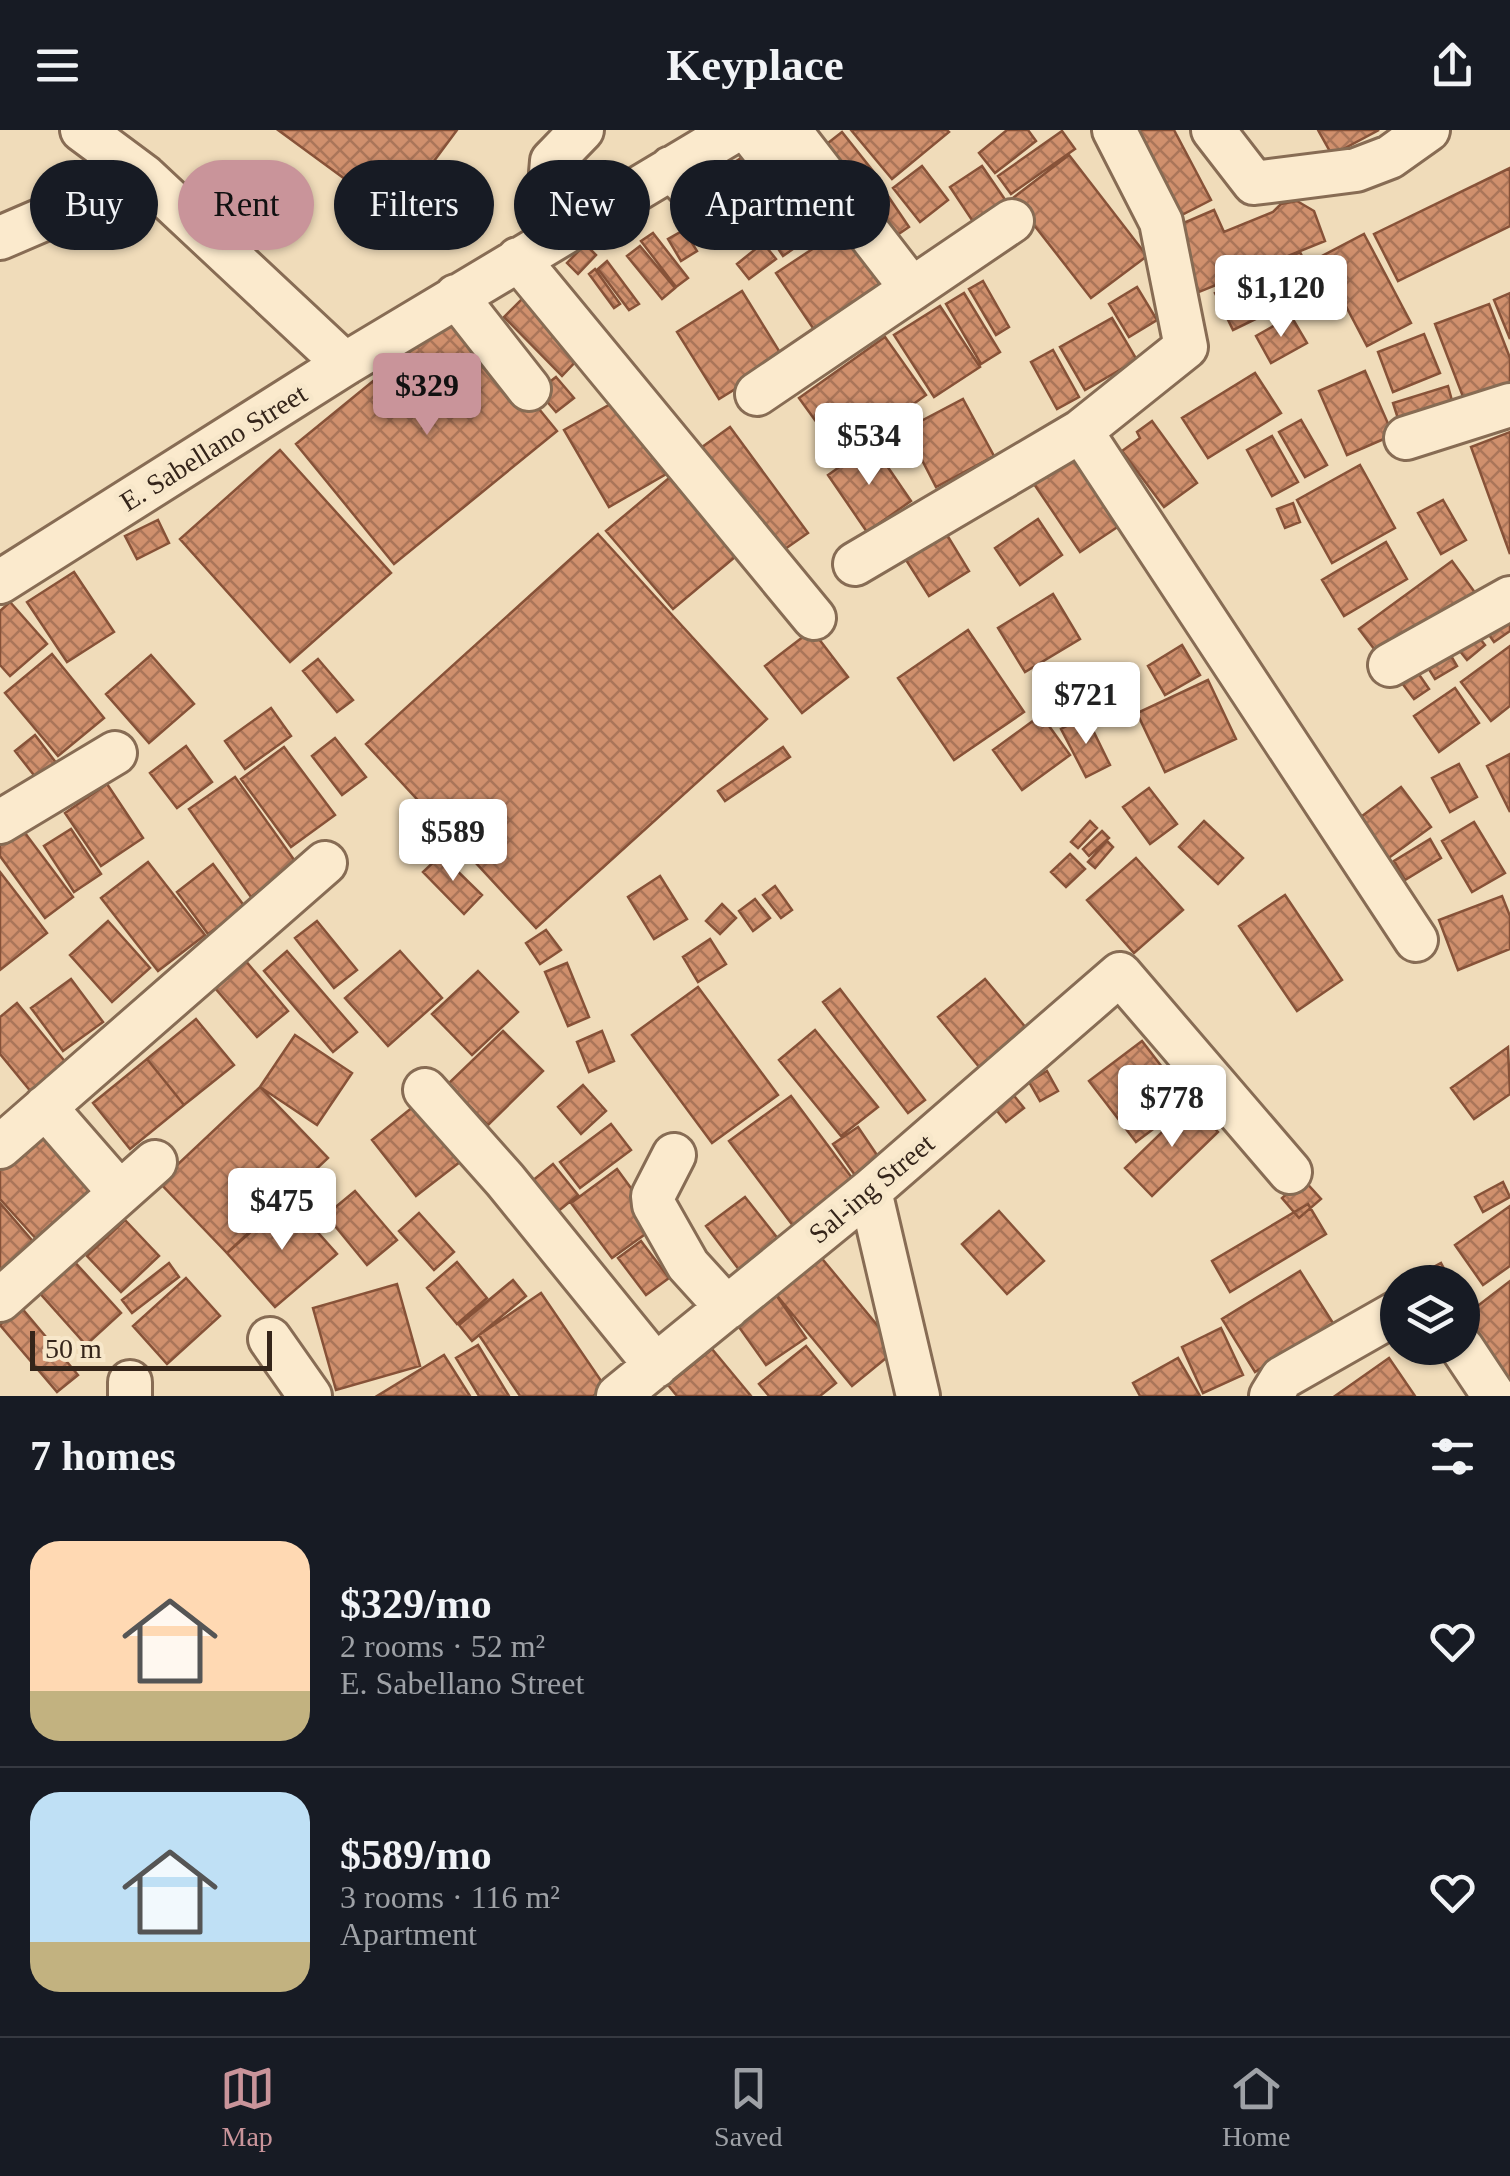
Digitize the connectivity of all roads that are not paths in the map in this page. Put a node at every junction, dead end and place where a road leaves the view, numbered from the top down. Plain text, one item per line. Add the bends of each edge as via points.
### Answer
1 (82, 130) edge
2 (582, 130) edge
3 (736, 130) edge
4 (748, 130) edge
5 (789, 130) edge
6 (1114, 130) edge
7 (1213, 130) edge
8 (1428, 130) edge
9 (122, 160) edge
10 (552, 160) edge
11 (685, 160) edge
12 (771, 160) edge
13 (158, 189) edge
14 (1012, 221) dead end
15 (30, 225) edge
16 (0, 238) edge
17 (533, 250) edge
18 (518, 259) junction
19 (912, 289) junction
20 (456, 296) junction
21 (345, 364) junction
22 (529, 389) dead end
23 (757, 394) dead end
24 (1510, 405) edge
25 (1081, 431) junction
26 (1406, 438) dead end
27 (855, 564) dead end
28 (0, 582) edge
29 (1510, 598) edge
30 (814, 618) dead end
31 (1390, 665) dead end
32 (115, 753) dead end
33 (0, 822) edge
34 (326, 863) dead end
35 (1416, 940) dead end
36 (425, 1090) dead end
37 (45, 1108) junction
38 (0, 1146) edge
39 (674, 1155) dead end
40 (155, 1162) dead end
41 (1290, 1172) dead end
42 (870, 1191) junction
43 (120, 1194) junction
44 (0, 1300) edge
45 (727, 1308) junction
46 (1380, 1322) edge
47 (270, 1338) dead end
48 (1473, 1365) edge
49 (640, 1385) edge
50 (310, 1396) edge
51 (918, 1396) edge
52 (1270, 1396) edge
53 (1494, 1396) edge

1 - 9 street
2 - 10 street
3 - 11 street, E. Sabellano Street
4 - 12 street
5 - 19 street
6 - 25 street via 1160,222 1186,348
7 - 8 street via 1254,184 1356,170 1390,157
13 - 21 street
14 - 19 street
15 - 16 street
17 - 18 street, E. Sabellano Street
18 - 20 street, E. Sabellano Street
18 - 30 street
19 - 23 street
20 - 21 street, E. Sabellano Street
20 - 22 street
21 - 28 street, E. Sabellano Street
24 - 26 street
25 - 27 street
25 - 35 street
29 - 31 street
32 - 33 street
34 - 37 street
36 - 49 street via 505,1180
37 - 38 street
37 - 43 street
39 - 45 street via 654,1205 688,1265
40 - 43 street
41 - 42 street, Sal-ing Street via 1120,974
42 - 45 street, Sal-ing Street
42 - 51 street
43 - 44 street
45 - 49 street, Sal-ing Street
46 - 52 street via 1282,1378
47 - 50 street
48 - 53 street

